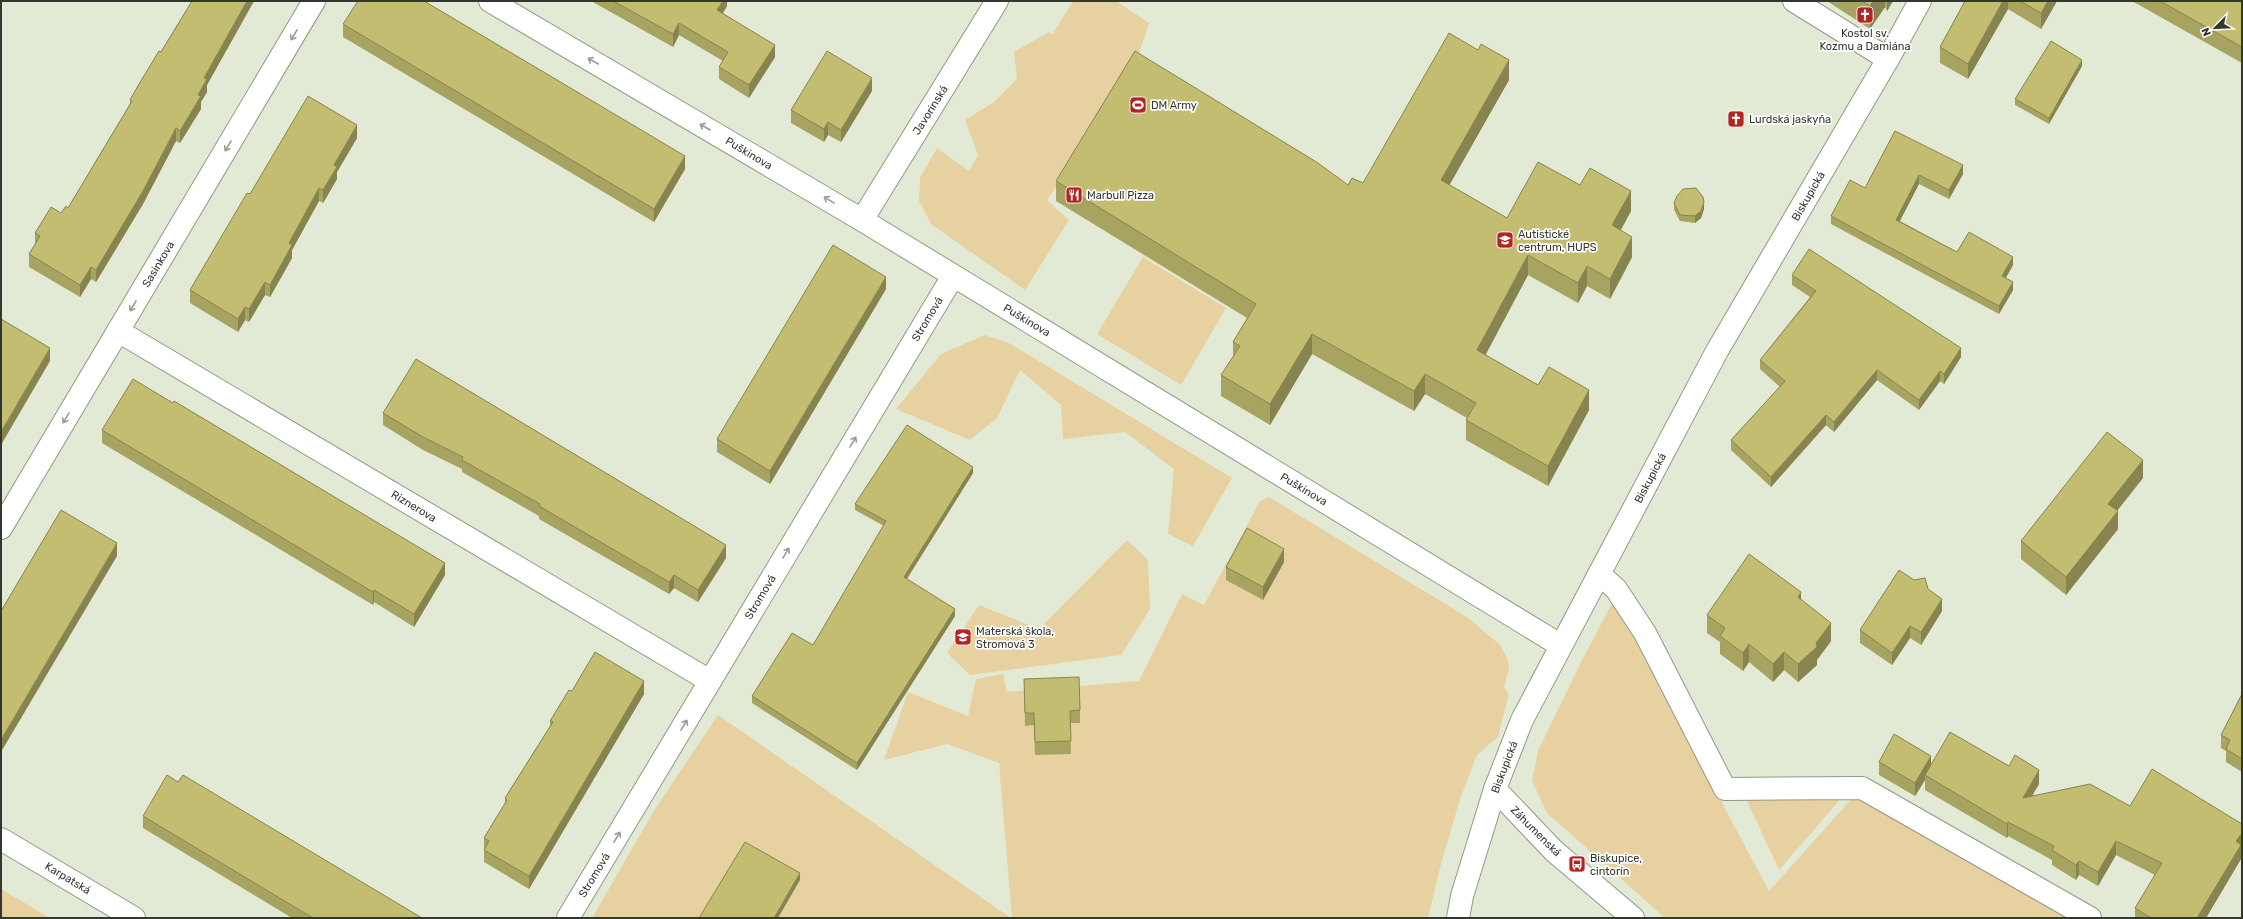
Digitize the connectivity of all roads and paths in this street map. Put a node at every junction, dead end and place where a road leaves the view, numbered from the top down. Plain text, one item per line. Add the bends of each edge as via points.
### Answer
1 (314, 1) edge
2 (490, 1) edge
3 (997, 1) edge
4 (1794, 1) edge
5 (1920, 1) edge
6 (1888, 59) junction
7 (862, 220) junction
8 (953, 276) junction
9 (118, 330) junction
10 (1, 528) edge
11 (1599, 574) junction
12 (1560, 644) junction
13 (710, 681) junction
14 (1495, 789) junction
15 (1, 839) edge
16 (134, 918) edge
17 (568, 918) edge
18 (1458, 918) edge
19 (1633, 918) edge
20 (2090, 918) edge

1 -> 9 street, Sasinkova
7 -> 2 street, Puškinova
3 - 7 street, Javorinská
4 - 6 street
5 - 6 street, Biskupická
6 - 11 street, Biskupická via 1717,351
7 - 8 street, Puškinova
8 - 12 street, Puškinova
13 -> 8 street, Stromová
9 -> 10 street, Sasinkova
9 - 13 street, Riznerova
11 - 12 street, Biskupická
11 - 20 street via 1616,588 1645,633 1725,789 1862,788
12 - 14 street, Biskupická via 1522,720
17 -> 13 street, Stromová
14 - 18 street, Biskupická via 1462,896
14 - 19 street, Záhumenská via 1554,851
15 - 16 street, Karpatská

